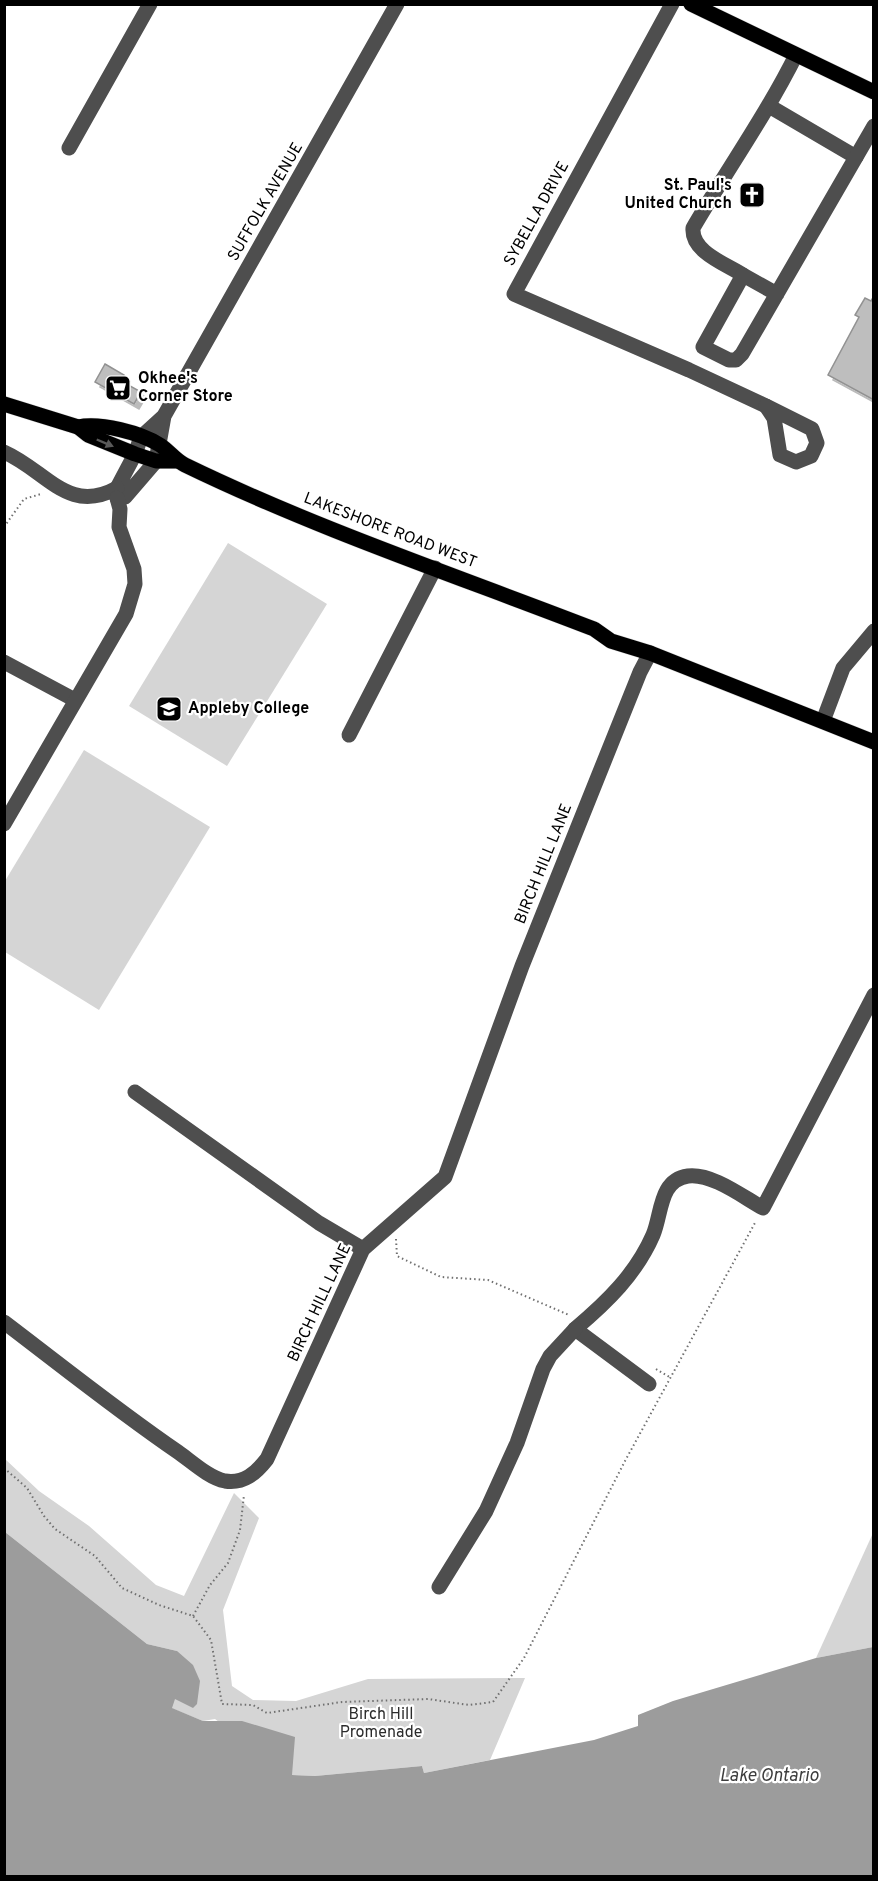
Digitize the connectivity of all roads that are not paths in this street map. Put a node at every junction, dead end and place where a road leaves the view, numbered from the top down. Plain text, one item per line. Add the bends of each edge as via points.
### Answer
1 (150, 4) edge
2 (397, 4) edge
3 (672, 4) edge
4 (691, 4) edge
5 (796, 55) junction
6 (873, 92) edge
7 (769, 106) junction
8 (873, 126) edge
9 (69, 148) dead end
10 (856, 157) junction
11 (743, 275) junction
12 (777, 294) junction
13 (703, 347) junction
14 (689, 369) junction
15 (4, 404) edge
16 (766, 406) dead end
17 (164, 416) junction
18 (78, 427) junction
19 (141, 437) junction
20 (160, 446) junction
21 (4, 453) edge
22 (135, 454) junction
23 (156, 461) junction
24 (177, 461) junction
25 (117, 493) junction
26 (435, 568) junction
27 (873, 631) edge
28 (650, 653) junction
29 (4, 662) edge
30 (75, 699) junction
31 (823, 722) junction
32 (349, 735) dead end
33 (873, 742) edge
34 (4, 824) edge
35 (873, 995) edge
36 (135, 1092) dead end
37 (363, 1249) junction
38 (4, 1322) edge
39 (579, 1326) junction
40 (649, 1384) dead end
41 (439, 1587) dead end

1 - 9 street
2 - 17 street, SUFFOLK AVENUE
3 - 14 street, SYBELLA DRIVE via 514,294
4 - 5 main road
5 - 6 main road
5 - 7 street
7 - 10 street
7 - 11 street via 693,228 692,237 700,248
8 - 10 street
10 - 12 street
11 - 12 street
11 - 13 street
12 - 13 street via 736,360
13 - 14 street
14 - 16 street, SYBELLA DRIVE
15 - 18 main road, LAKESHORE ROAD WEST
17 - 19 street, SUFFOLK AVENUE
17 - 20 street, SUFFOLK AVENUE
18 - 19 main road, LAKESHORE ROAD WEST via 94,423
18 -> 22 main road, LAKESHORE ROAD WEST
19 - 20 main road, LAKESHORE ROAD WEST
19 - 22 street, SUFFOLK AVENUE
20 - 23 street, SUFFOLK AVENUE
20 - 24 main road, LAKESHORE ROAD WEST
21 - 25 street via 73,495
22 - 23 main road, LAKESHORE ROAD WEST
22 - 25 street, SUFFOLK AVENUE
23 - 24 main road, LAKESHORE ROAD WEST
23 - 25 street, SUFFOLK AVENUE via 125,497
24 - 26 main road, LAKESHORE ROAD WEST via 253,498
25 - 30 street via 119,527 135,584 126,614
26 - 28 main road, LAKESHORE ROAD WEST
26 - 32 street
27 - 31 street via 843,668
28 - 31 main road, LAKESHORE ROAD WEST
28 - 37 street, BIRCH HILL LANE via 522,966 445,1177
29 - 30 street
30 - 34 street
31 - 33 main road, LAKESHORE ROAD WEST
35 - 39 street via 764,1208 700,1176 677,1179 668,1187 657,1226 635,1268
36 - 37 street via 319,1223
37 - 38 street, BIRCH HILL LANE via 267,1459 256,1473 243,1480 224,1481 207,1472 130,1419
39 - 40 street
39 - 41 street via 543,1369 517,1443 486,1511

